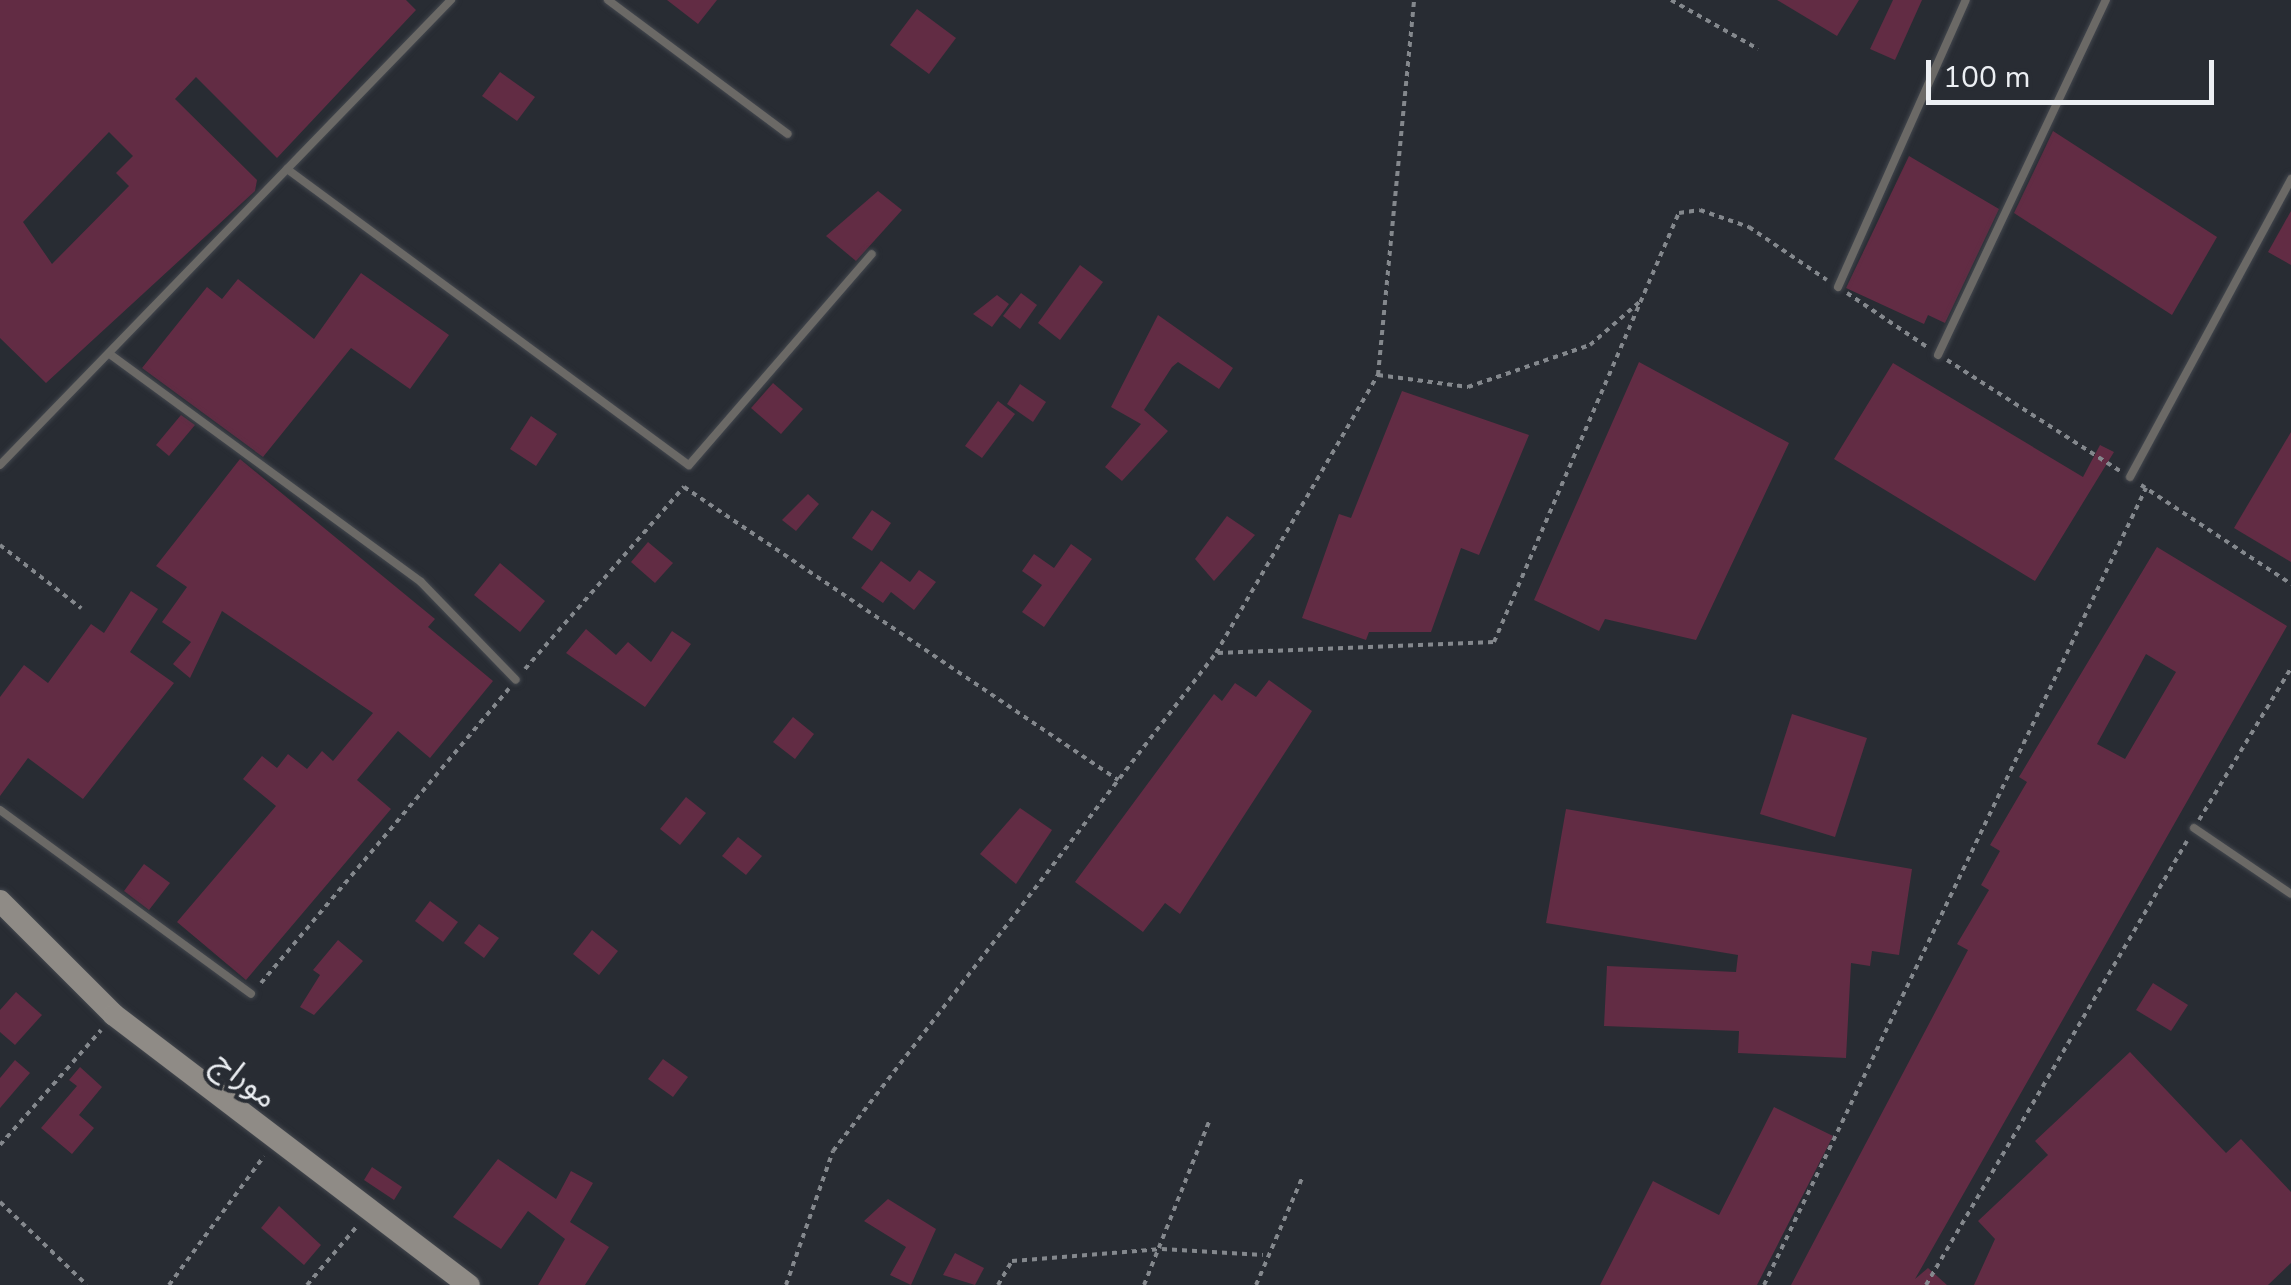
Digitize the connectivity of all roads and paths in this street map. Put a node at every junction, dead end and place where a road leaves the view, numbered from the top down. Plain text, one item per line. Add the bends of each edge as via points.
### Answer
1 (451, 0) edge
2 (608, 0) edge
3 (1414, 0) edge
4 (1671, 0) edge
5 (1966, 0) edge
6 (2106, 0) edge
7 (1758, 49) dead end
8 (788, 134) dead end
9 (287, 169) junction
10 (2291, 180) edge
11 (872, 254) dead end
12 (1838, 287) junction
13 (1646, 296) junction
14 (111, 355) junction
15 (1938, 355) junction
16 (1378, 375) junction
17 (0, 465) edge
18 (2130, 477) junction
19 (2146, 488) junction
20 (0, 545) edge
21 (2291, 584) edge
22 (81, 608) dead end
23 (1216, 653) junction
24 (2291, 668) edge
25 (516, 680) junction
26 (1118, 780) junction
27 (0, 810) edge
28 (2194, 828) junction
29 (2291, 894) edge
30 (0, 901) edge
31 (252, 994) joint
32 (114, 1015) junction
33 (1210, 1119) dead end
34 (273, 1144) junction
35 (0, 1145) edge
36 (1302, 1178) dead end
37 (0, 1202) edge
38 (368, 1213) junction
39 (1162, 1249) junction
40 (1263, 1255) junction
41 (86, 1285) edge
42 (169, 1285) edge
43 (307, 1285) edge
44 (469, 1285) edge
45 (786, 1285) edge
46 (998, 1285) edge
47 (1144, 1285) edge
48 (1256, 1285) edge
49 (1764, 1285) edge
50 (1926, 1285) edge

1 - 9 lane
2 - 8 lane
3 - 16 path
4 - 7 path
5 - 12 lane
6 - 15 lane
9 - 11 lane via 688,465
9 - 14 lane
10 - 18 lane
12 - 13 path via 1749,227 1700,210 1678,213
12 - 15 path
13 - 16 path via 1590,345 1468,386
13 - 23 path via 1494,642
14 - 17 lane
14 - 25 lane via 421,582
15 - 18 path
16 - 23 path
18 - 19 path
19 - 21 path
19 - 49 path
20 - 22 path
23 - 26 path
24 - 28 path
25 - 26 path via 684,487
25 - 31 path
26 - 45 path via 833,1151
27 - 31 lane
28 - 29 lane
28 - 50 path
30 - 32 main road, موراج
32 - 34 main road, موراج
32 - 35 path
33 - 39 path
34 - 38 main road, موراج
34 - 42 path
36 - 40 path
37 - 41 path
38 - 43 path
38 - 44 main road, موراج
39 - 40 path
39 - 46 path via 1012,1261
39 - 47 path
40 - 48 path

